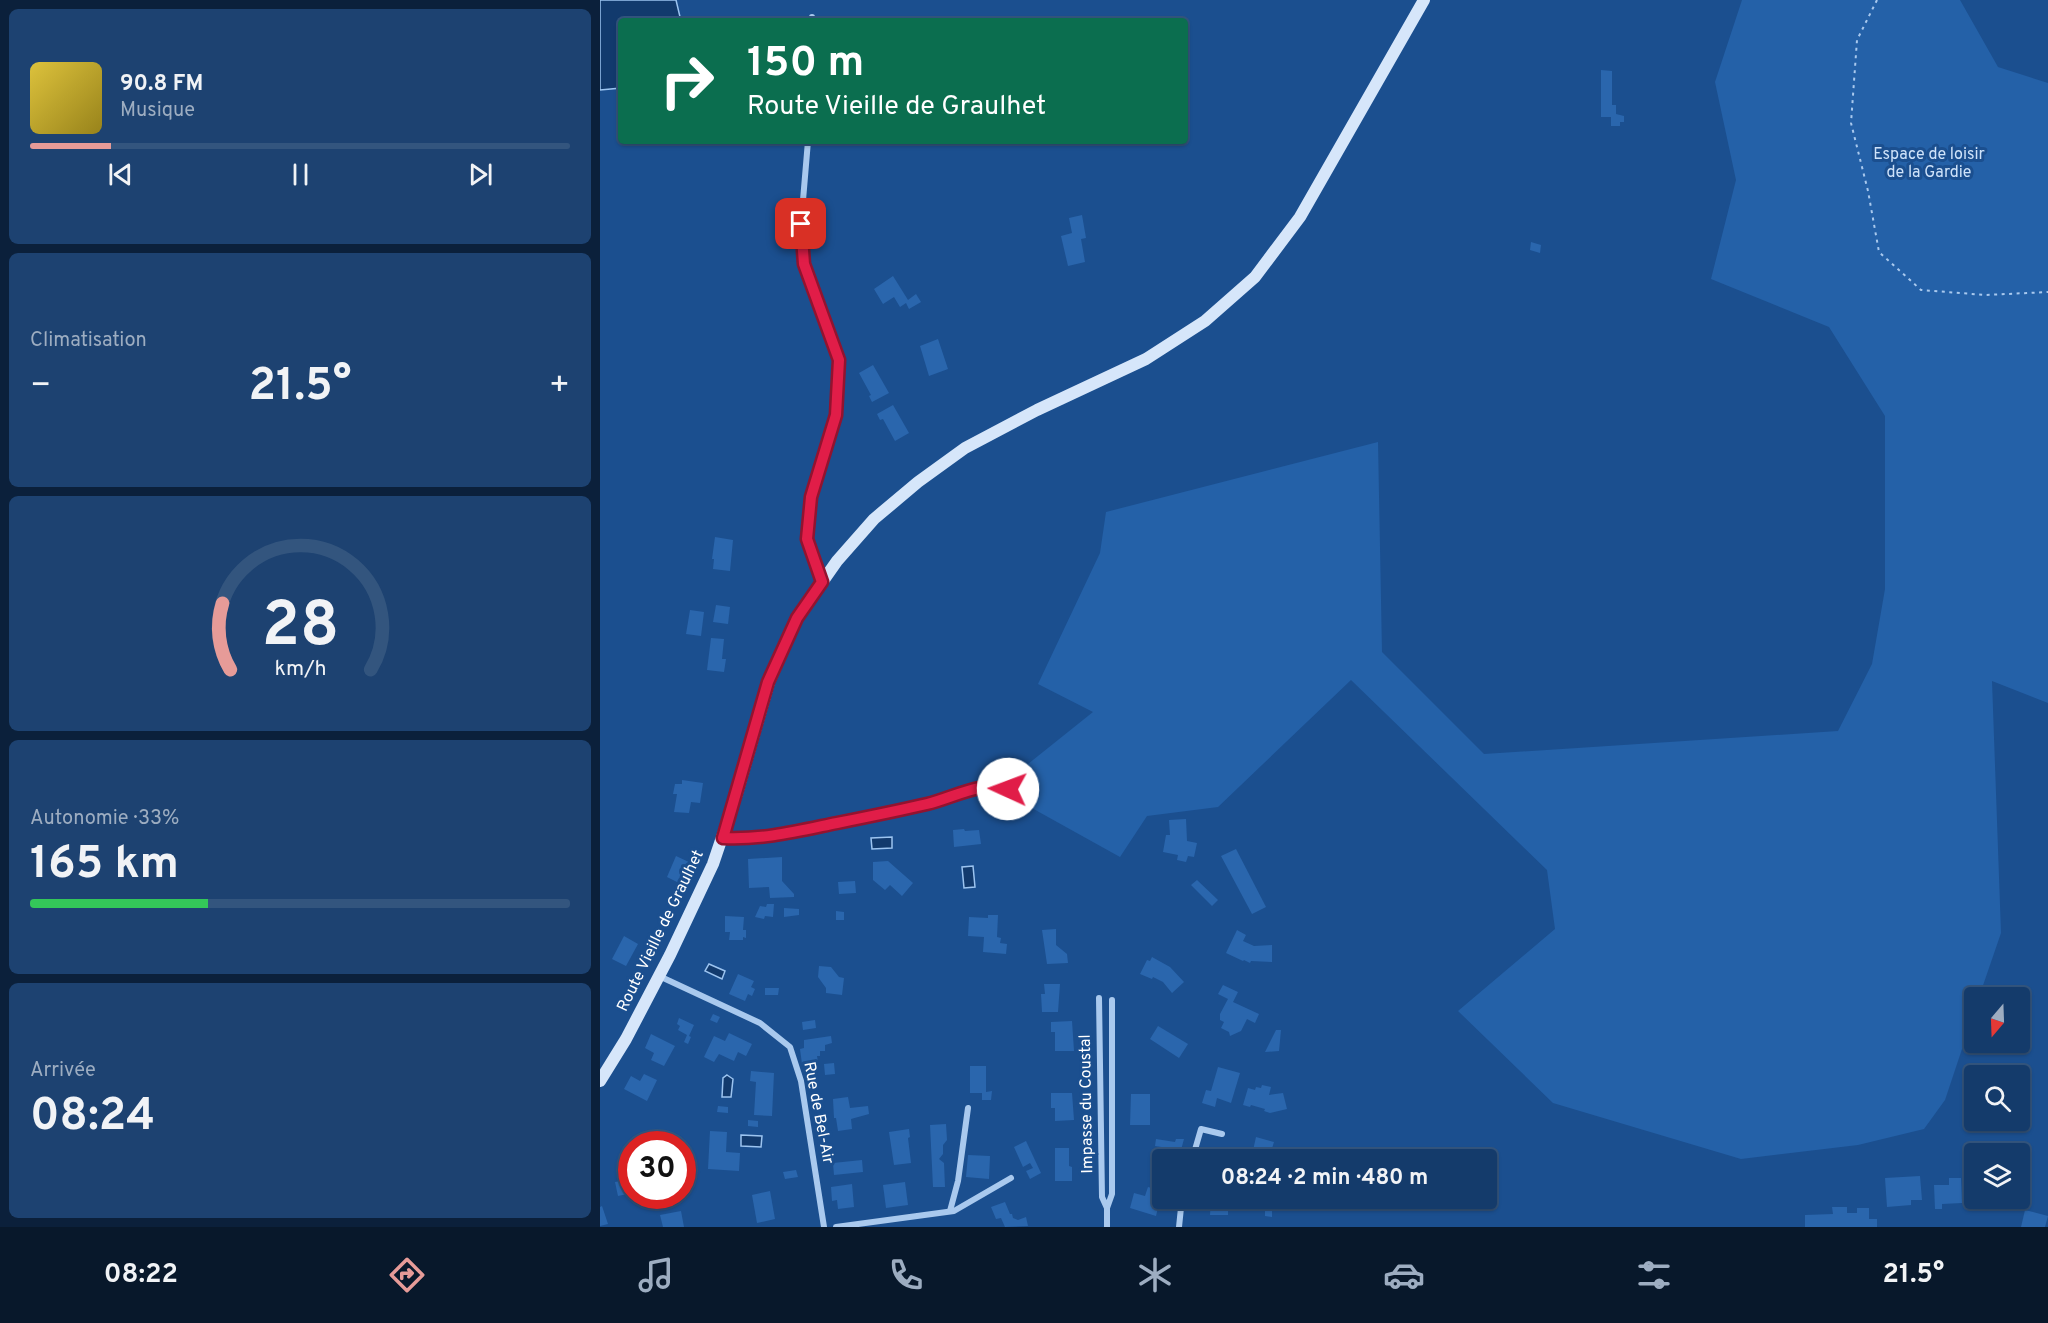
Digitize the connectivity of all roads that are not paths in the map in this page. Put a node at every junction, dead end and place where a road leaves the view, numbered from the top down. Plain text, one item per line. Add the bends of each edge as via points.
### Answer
1 (1424, 0) edge
2 (808, 144) edge
3 (822, 582) junction
4 (1008, 789) dead end
5 (723, 838) junction
6 (659, 976) junction
7 (1099, 998) dead end
8 (1113, 1000) dead end
9 (600, 1081) edge
10 (968, 1108) dead end
11 (1222, 1134) dead end
12 (1195, 1149) edge
13 (1011, 1178) dead end
14 (1107, 1208) junction
15 (1181, 1209) edge
16 (950, 1211) junction
17 (824, 1227) edge
18 (836, 1227) edge
19 (1107, 1227) edge
20 (1179, 1227) edge

1 - 3 main road, Route Vieille de Graulhet via 1300,217 1255,277 1205,321 1146,359 965,448 874,519
2 - 3 street via 801,224 804,264 839,360 836,415 811,497 807,539
3 - 5 main road, Route Vieille de Graulhet via 797,618 768,682
4 - 5 street via 996,785 979,788 930,803 787,834 750,840
5 - 6 main road, Route Vieille de Graulhet
6 - 9 main road, Route Vieille de Graulhet
6 - 17 street, Rue de Bel-Air via 760,1023 790,1047 801,1081
7 - 14 street, Impasse du Coustal via 1102,1197
8 - 14 street, Impasse du Coustal via 1112,1194
10 - 16 street
11 - 12 street via 1201,1129
13 - 16 street
14 - 19 street, Impasse du Coustal
15 - 20 street
16 - 18 street

